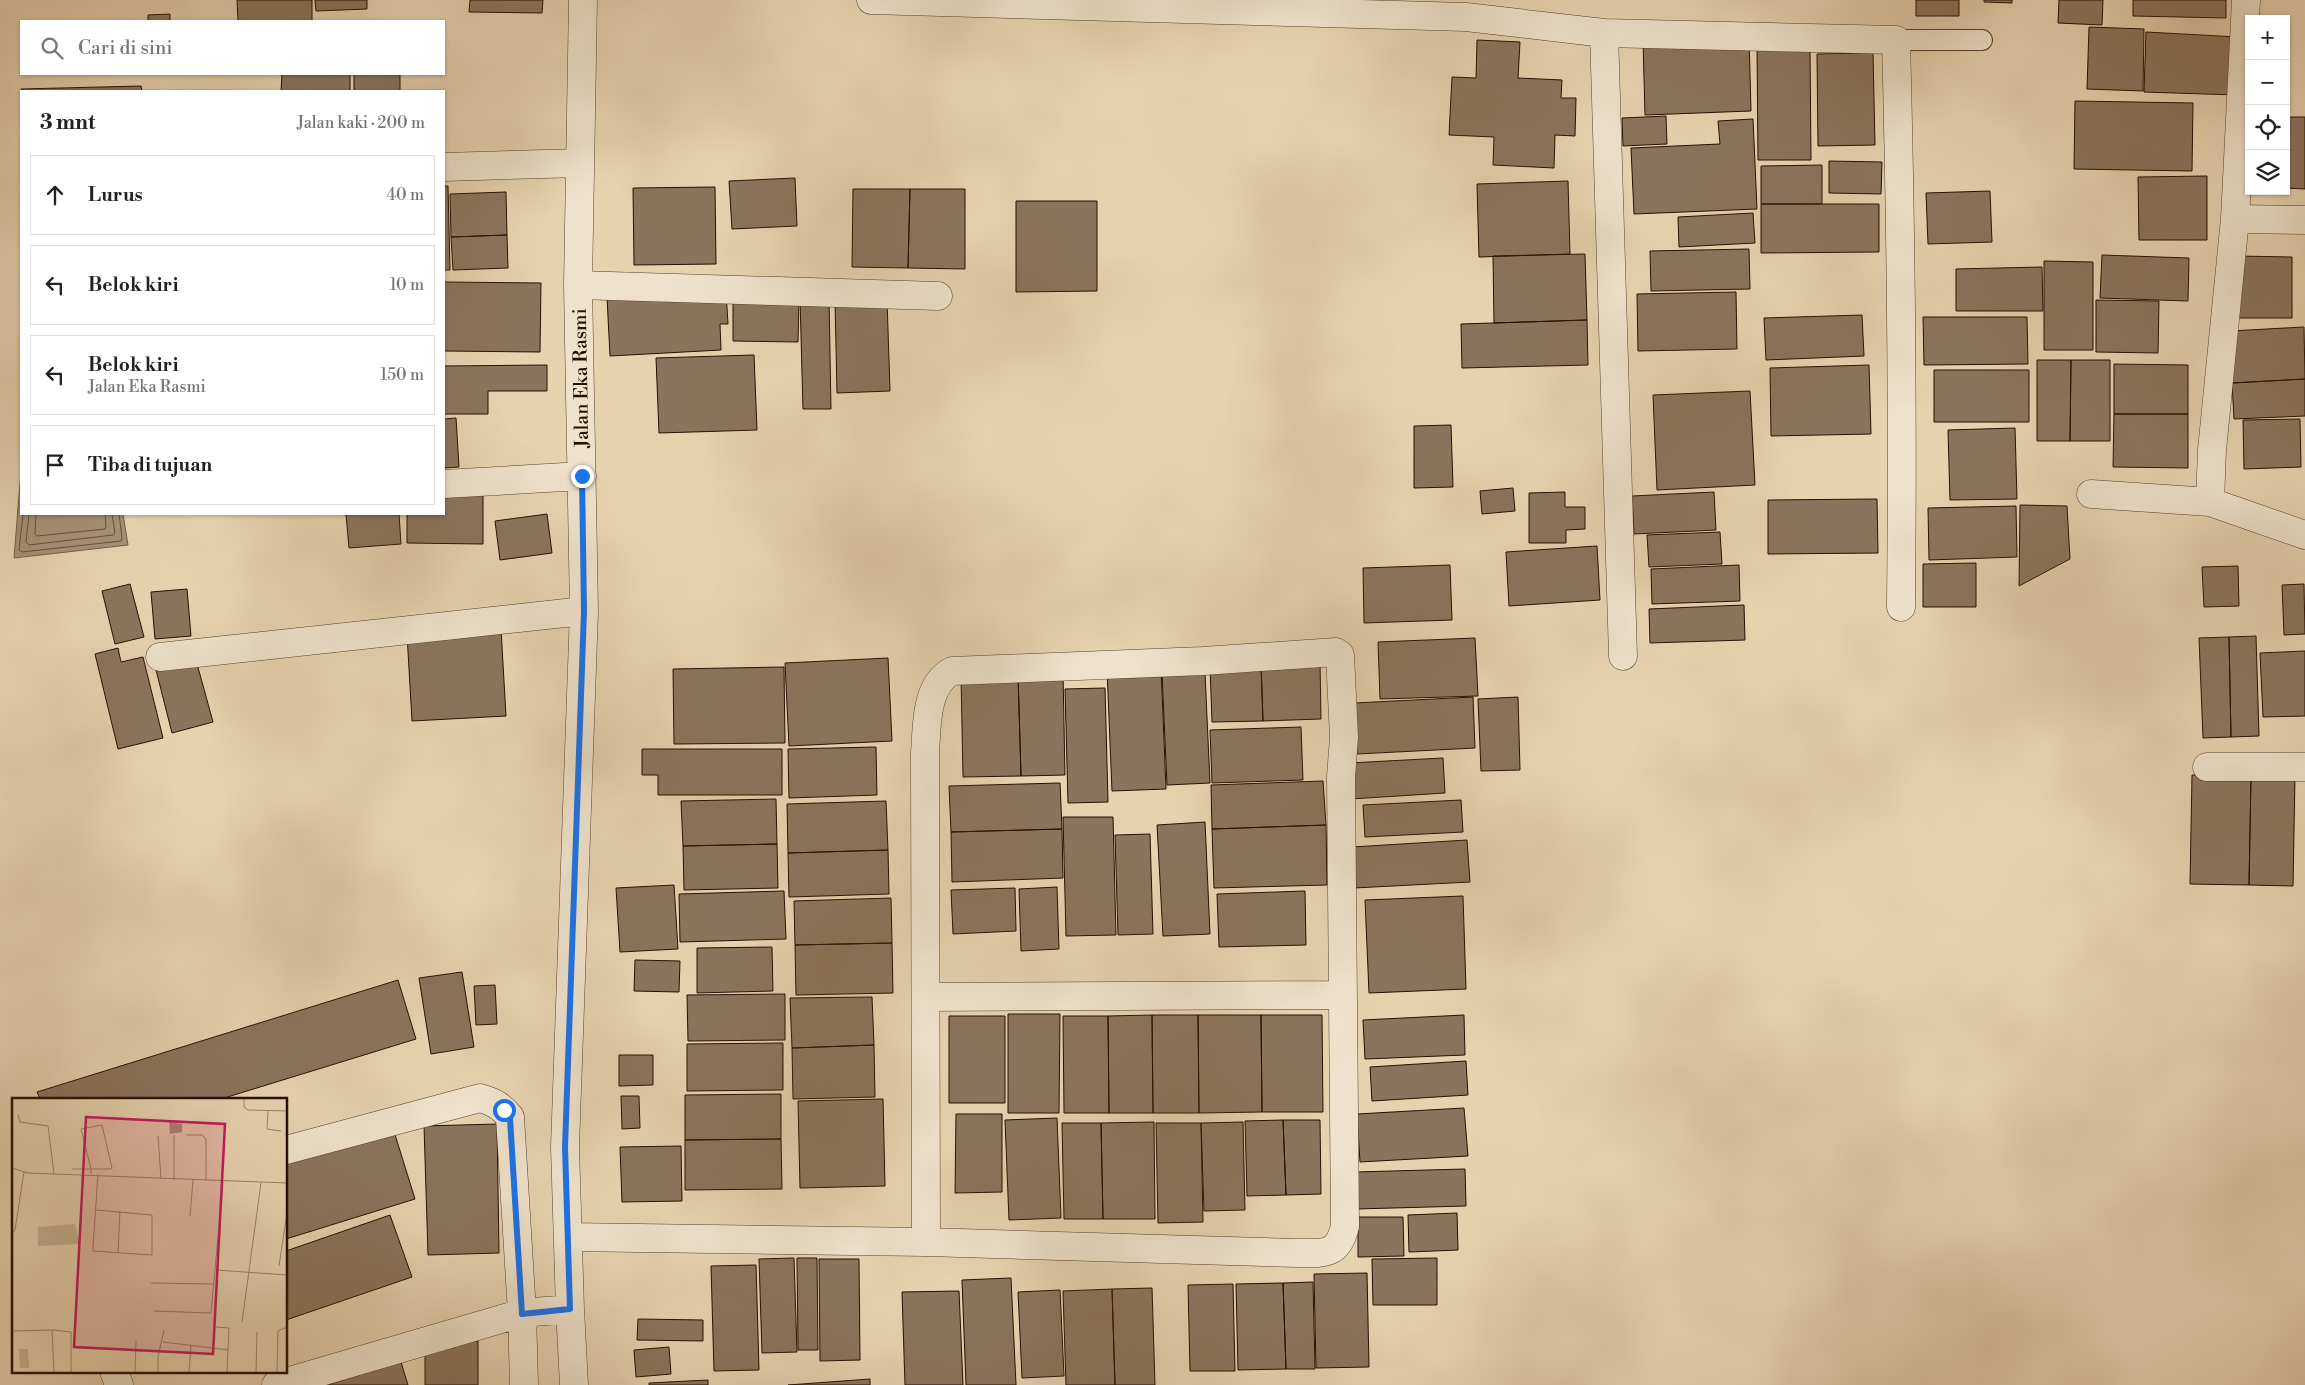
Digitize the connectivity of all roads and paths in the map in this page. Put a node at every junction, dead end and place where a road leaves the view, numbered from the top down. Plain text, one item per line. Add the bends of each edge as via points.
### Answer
1 (583, 0) edge
2 (871, 0) edge
3 (2246, 0) edge
4 (1466, 8) edge
5 (1604, 33) junction
6 (1896, 40) junction
7 (1982, 40) dead end
8 (580, 162) junction
9 (445, 167) edge
10 (2235, 219) junction
11 (2305, 220) edge
12 (578, 285) junction
13 (938, 296) dead end
14 (582, 476) junction
15 (445, 484) edge
16 (2091, 494) dead end
17 (2210, 502) junction
18 (2305, 534) edge
19 (1901, 607) dead end
20 (584, 611) junction
21 (1622, 656) dead end
22 (160, 657) dead end
23 (2207, 767) dead end
24 (2305, 767) edge
25 (1343, 995) junction
26 (926, 997) junction
27 (288, 1149) edge
28 (568, 1237) junction
29 (926, 1242) junction
30 (570, 1309) junction
31 (522, 1314) junction
32 (114, 1372) edge
33 (119, 1385) edge
34 (276, 1385) edge
35 (524, 1385) edge
36 (574, 1385) edge

1 - 8 street, Jalan Eka Rasmi
2 - 4 street
3 - 10 street
4 - 5 street
5 - 6 street
5 - 21 street
6 - 7 lane
6 - 19 street via 1903,425
8 - 9 street
8 - 12 street, Jalan Eka Rasmi
10 - 11 street
10 - 17 street via 2212,450
12 - 13 street
12 - 14 street, Jalan Eka Rasmi
14 - 15 street
14 - 20 street, Jalan Eka Rasmi
16 - 17 street
17 - 18 street
20 - 22 street
20 - 28 street, Jalan Eka Rasmi via 565,1147
23 - 24 street
25 - 26 street
25 - 26 street via 1341,777 1344,737 1342,659 1336,652 952,671 945,675 929,707 924,753
25 - 29 street via 1345,1226 1342,1239 1332,1250 1298,1253
26 - 29 street
27 - 31 street via 480,1098 496,1102 510,1118
28 - 29 street
28 - 30 street, Jalan Eka Rasmi
30 - 31 street
30 - 36 street, Jalan Eka Rasmi
31 - 34 street
31 - 35 street
32 - 33 street

